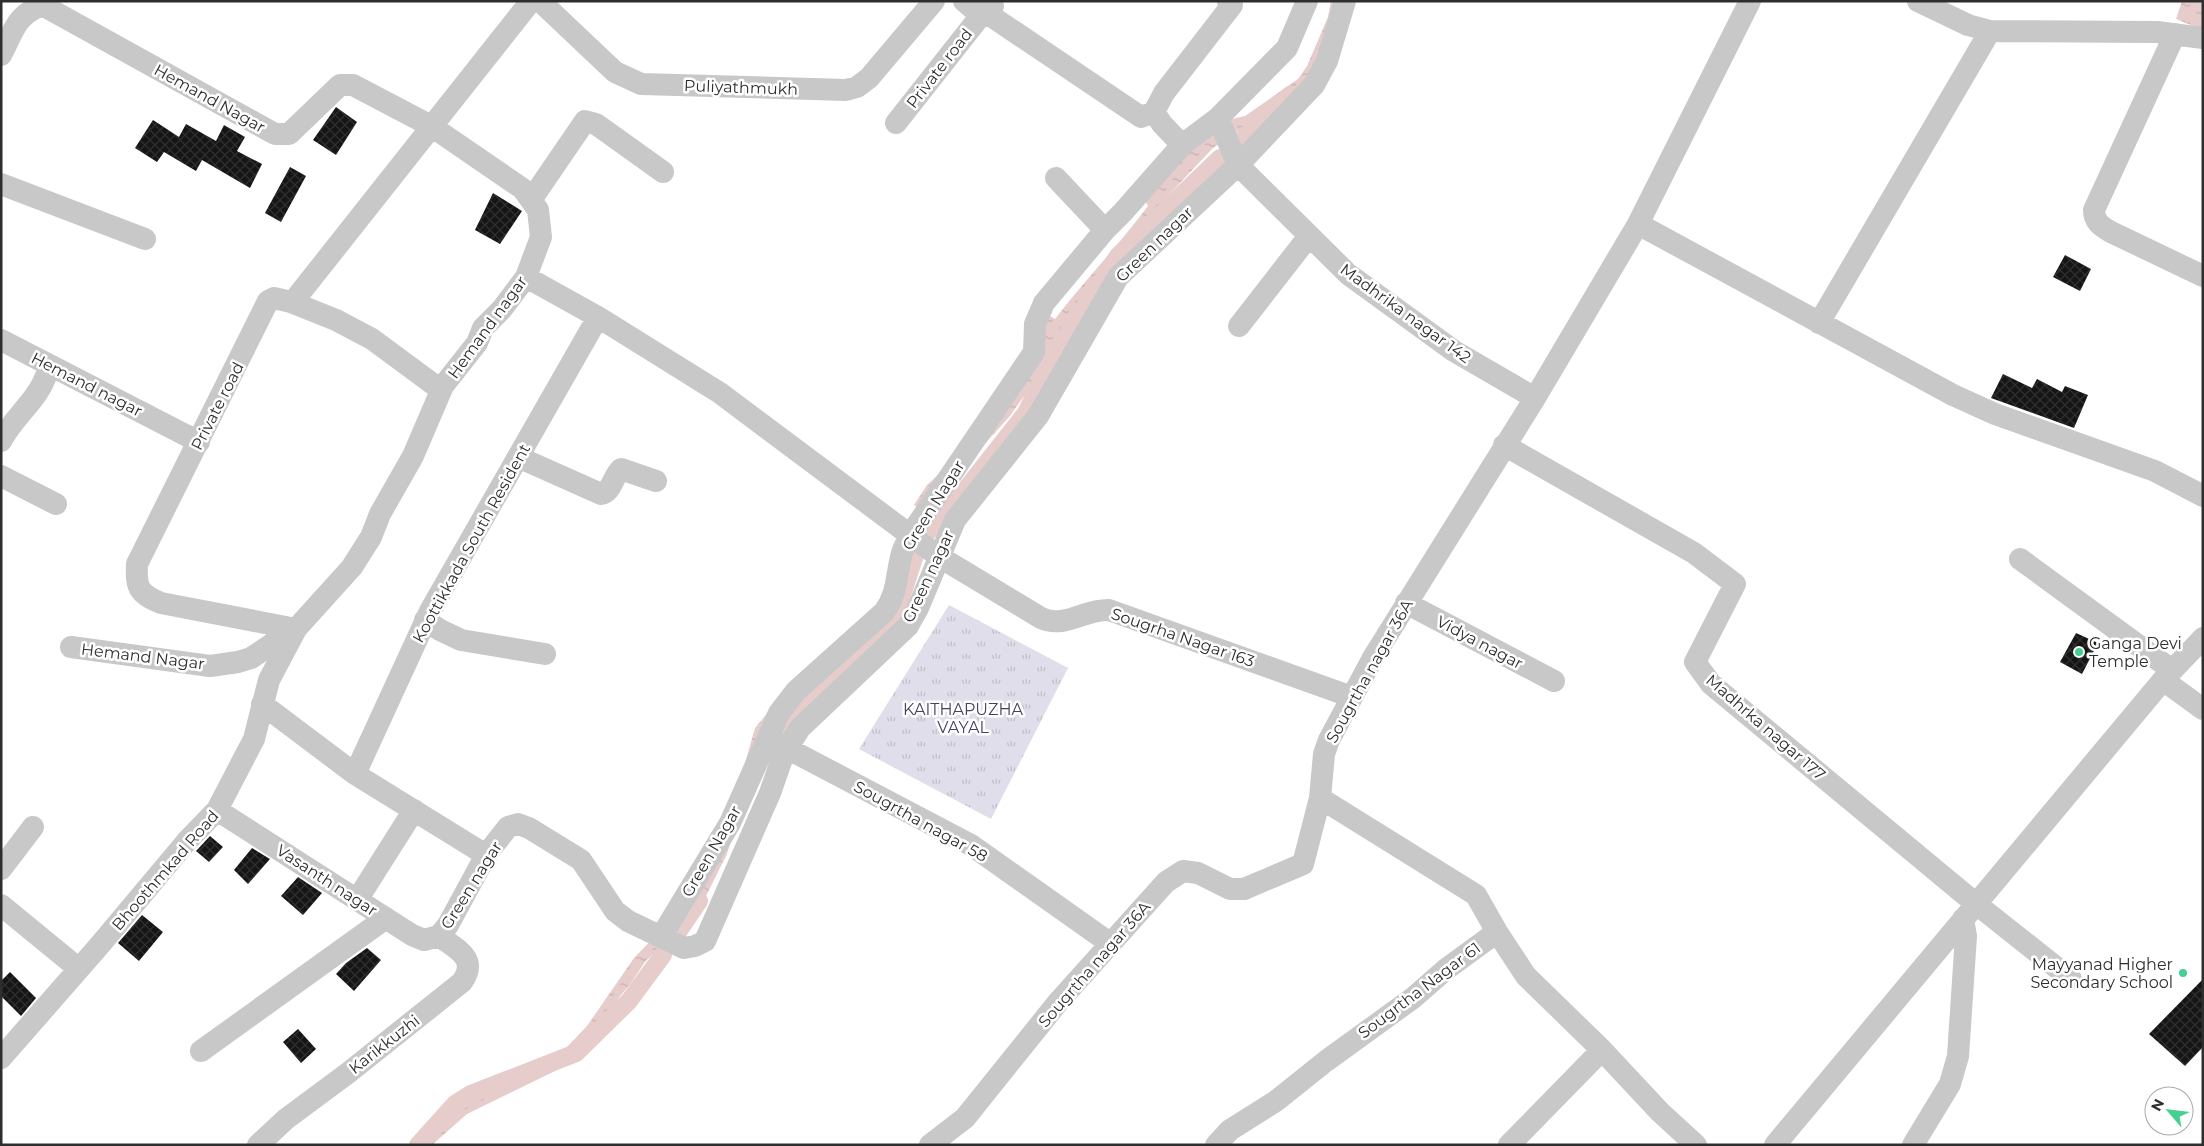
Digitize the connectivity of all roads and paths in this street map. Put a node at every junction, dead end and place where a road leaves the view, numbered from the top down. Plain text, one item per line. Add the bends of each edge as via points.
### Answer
1 (531, 1) edge
2 (540, 1) edge
3 (934, 1) edge
4 (1228, 1) edge
5 (1307, 1) edge
6 (1345, 1) edge
7 (1750, 1) edge
8 (1918, 1) edge
9 (983, 7) edge
10 (1990, 31) junction
11 (2175, 34) junction
12 (2203, 38) edge
13 (3, 48) edge
14 (1154, 112) junction
15 (1218, 118) junction
16 (896, 123) dead end
17 (431, 126) junction
18 (1182, 145) junction
19 (1238, 165) junction
20 (663, 172) dead end
21 (1056, 178) dead end
22 (1, 184) edge
23 (531, 200) junction
24 (1638, 224) junction
25 (1105, 230) junction
26 (1309, 236) junction
27 (145, 239) dead end
28 (2203, 276) edge
29 (526, 277) junction
30 (291, 302) junction
31 (598, 318) junction
32 (1819, 323) junction
33 (1239, 326) dead end
34 (1, 340) edge
35 (49, 365) junction
36 (441, 390) junction
37 (1535, 398) junction
38 (1, 440) edge
39 (199, 442) junction
40 (1504, 445) junction
41 (518, 457) junction
42 (1, 476) edge
43 (656, 481) dead end
44 (2203, 496) edge
45 (56, 504) dead end
46 (910, 536) junction
47 (938, 556) junction
48 (2020, 560) dead end
49 (1406, 603) junction
50 (425, 620) junction
51 (296, 629) junction
52 (2203, 638) edge
53 (71, 647) dead end
54 (545, 654) dead end
55 (2167, 675) junction
56 (1554, 681) dead end
57 (1352, 697) junction
58 (262, 704) junction
59 (2203, 708) edge
60 (781, 745) junction
61 (355, 774) junction
62 (1320, 798) junction
63 (217, 810) junction
64 (414, 810) junction
65 (34, 827) dead end
66 (486, 855) junction
67 (1, 869) edge
68 (357, 900) junction
69 (1, 905) edge
70 (1969, 911) junction
71 (386, 918) junction
72 (1496, 932) junction
73 (438, 936) junction
74 (661, 937) junction
75 (1111, 944) junction
76 (79, 969) junction
77 (2071, 979) dead end
78 (1602, 1050) junction
79 (201, 1051) dead end
80 (1, 1058) edge
81 (258, 1145) edge
82 (930, 1145) edge
83 (1216, 1145) edge
84 (1509, 1145) edge
85 (1696, 1145) edge
86 (1775, 1145) edge
87 (1913, 1145) edge

1 - 17 street
2 - 3 street, Puliyathmukh via 615,72 640,84 846,90 857,88 869,78
4 - 14 street via 1232,5 1164,93
5 - 15 street via 1287,48
6 - 19 street, Green nagar via 1322,73
7 - 24 street, Sougrtha nagar 36A
8 - 10 street via 1968,25
9 - 14 street via 1141,117
9 - 16 street, Private road
10 - 11 street
10 - 32 street
11 - 12 street
11 - 28 street via 2094,210 2094,218 2100,225
13 - 17 street, Hemand Nagar via 18,20 29,10 42,6 275,134 289,134 340,85 353,85
14 - 18 street
15 - 18 street, Green Nagar
15 - 19 street, Madhrika nagar 142
17 - 23 street, Hemand nagar via 524,189
17 - 30 street
18 - 25 street, Green Nagar
19 - 26 street, Madhrika nagar 142
19 - 47 street, Green nagar via 1118,277 1038,416 954,520
20 - 23 street via 596,124 585,121
21 - 25 street
22 - 27 street
23 - 29 street, Hemand nagar via 538,210 541,238
24 - 32 street
24 - 37 street, Sougrtha nagar 36A
25 - 46 street, Green Nagar via 1044,303 1035,324 1034,352
26 - 33 street
26 - 37 street, Madhrika nagar 142 via 1348,274 1454,352
29 - 31 street, Sougrha Nagar 163
29 - 36 street, Hemand nagar via 483,328 477,343
30 - 36 street via 372,339
30 - 39 street, Private road via 274,298 268,301
31 - 41 street, Koottikkada South Resident
31 - 46 street, Sougrha Nagar 163 via 720,392
32 - 44 street via 1995,414 2155,471
34 - 35 street, Hemand nagar
35 - 38 street, Hemand Nagar via 37,396
35 - 39 street, Hemand nagar
36 - 51 street, Hemand nagar via 413,456 352,567
37 - 40 street, Sougrtha nagar 36A
39 - 51 street, Private road via 136,564 136,583 143,594 161,603
40 - 49 street, Sougrtha nagar 36A
40 - 70 street, Madhrka nagar 177 via 1694,553 1735,584 1695,662 1711,684
41 - 43 street via 601,494 621,469
41 - 50 street, Koottikkada South Resident
42 - 45 street
46 - 47 street, Sougrha Nagar 163
46 - 74 street, Green Nagar via 902,551 890,604 796,691 779,713 730,822
47 - 57 street, Sougrha Nagar 163 via 1052,623 1096,610 1109,610
47 - 60 street, Green nagar via 908,626
48 - 55 street
49 - 56 street, Vidya nagar
49 - 57 street, Sougrtha nagar 36A
50 - 54 street via 461,640
50 - 61 street, Koottikkada South Resident
51 - 53 street, Hemand Nagar via 252,658 210,666
51 - 58 street, Bhoothmkad Road via 269,680
52 - 55 street
55 - 59 street
55 - 70 street
57 - 62 street, Sougrtha nagar 36A via 1324,754
58 - 61 street
58 - 63 street, Bhoothmkad Road via 254,739
60 - 74 street, Green nagar via 770,793 705,940 684,948
60 - 75 street, Sougrtha nagar 58 via 971,845
61 - 64 street
62 - 72 street via 1476,895
62 - 75 street, Sougrtha nagar 36A via 1303,864 1244,889 1230,889 1198,873 1183,871 1166,882
63 - 68 street, Vasanth nagar
63 - 76 street, Bhoothmkad Road
64 - 66 street
64 - 68 street
65 - 67 street
66 - 73 street, Green nagar via 448,925
66 - 74 street, Green nagar via 508,827 518,824 529,828 581,860 615,911
68 - 71 street, Vasanth nagar
69 - 76 street
70 - 77 street
70 - 86 street
70 - 87 street via 1958,1056 1950,1084
71 - 73 street, Vasanth nagar via 424,940
71 - 79 street
72 - 78 street, Sougrtha Nagar 61 via 1526,976
72 - 83 street, Sougrtha Nagar 61 via 1276,1101 1230,1130
73 - 81 street, Karikkuzhi via 469,962 468,973 462,982 286,1119
75 - 82 street, Sougrtha nagar 36A via 965,1118
76 - 80 street, Bhoothmkad Road
78 - 84 street
78 - 85 street, Sougrtha Nagar 61

